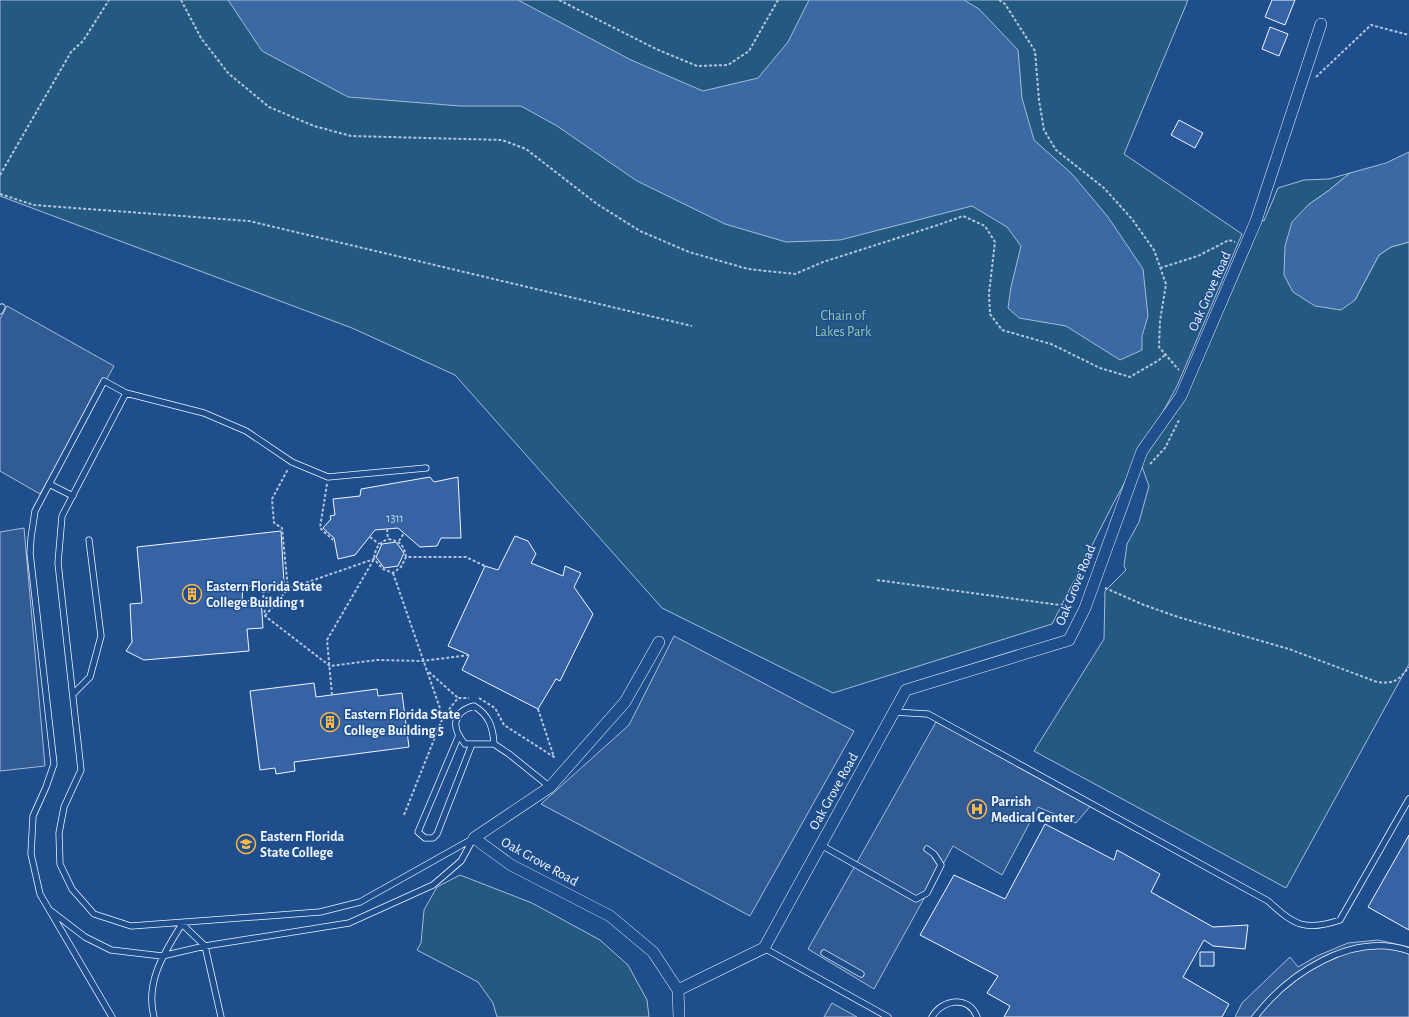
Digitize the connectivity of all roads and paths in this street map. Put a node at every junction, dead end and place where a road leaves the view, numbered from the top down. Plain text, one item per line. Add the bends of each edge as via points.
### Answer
1 (108, 0) edge
2 (181, 0) edge
3 (559, 0) edge
4 (778, 0) edge
5 (999, 0) edge
6 (1321, 24) dead end
7 (1409, 35) edge
8 (1316, 78) dead end
9 (0, 175) edge
10 (0, 194) edge
11 (1245, 246) junction
12 (1160, 268) junction
13 (692, 326) dead end
14 (1166, 354) junction
15 (1187, 379) junction
16 (126, 393) junction
17 (1179, 420) dead end
18 (292, 462) junction
19 (1147, 467) dead end
20 (426, 468) dead end
21 (328, 477) junction
22 (49, 484) junction
23 (72, 496) junction
24 (387, 529) dead end
25 (404, 533) dead end
26 (370, 537) dead end
27 (388, 539) junction
28 (89, 540) dead end
29 (333, 540) dead end
30 (399, 541) junction
31 (379, 544) junction
32 (406, 557) junction
33 (374, 559) junction
34 (485, 566) dead end
35 (393, 572) junction
36 (877, 580) dead end
37 (1104, 588) dead end
38 (288, 589) junction
39 (1084, 608) junction
40 (265, 616) junction
41 (659, 642) dead end
42 (469, 655) dead end
43 (424, 660) junction
44 (330, 666) junction
45 (1409, 667) edge
46 (427, 671) junction
47 (73, 694) junction
48 (332, 695) dead end
49 (458, 698) dead end
50 (893, 712) junction
51 (443, 717) dead end
52 (459, 735) junction
53 (472, 744) junction
54 (494, 744) junction
55 (550, 787) junction
56 (1409, 799) edge
57 (474, 838) junction
58 (821, 845) junction
59 (927, 849) dead end
60 (49, 910) junction
61 (182, 924) junction
62 (205, 946) junction
63 (764, 948) junction
64 (1409, 951) edge
65 (824, 953) dead end
66 (162, 956) junction
67 (861, 974) dead end
68 (678, 990) junction
69 (112, 1017) edge
70 (154, 1017) edge
71 (221, 1017) edge
72 (678, 1017) edge
73 (888, 1017) edge
74 (932, 1017) edge
75 (977, 1017) edge
76 (1255, 1017) edge

1 - 9 path via 83,41 71,52
2 - 14 path via 201,38 228,73 269,107 314,126 352,136 502,140 526,149 598,204 640,231 689,252 748,269 795,274 963,216 985,226 995,242 989,293 990,314 1002,330 1051,344 1100,368 1130,377
3 - 4 path via 656,49 697,66 728,65 749,51
5 - 12 path via 1005,4 1035,51 1044,130 1056,150 1104,188 1132,219 1154,250
6 - 11 street, Oak Grove Road via 1256,221
7 - 8 path via 1371,25
10 - 13 path via 34,205 249,220
11 - 12 path via 1229,240 1198,256
11 - 15 street, Oak Grove Road
12 - 14 path via 1166,284 1159,347
14 - 15 path
15 - 39 street, Oak Grove Road via 1181,396 1142,451
16 - 18 lane via 204,413 246,431
16 - 22 lane via 104,381
16 - 23 lane
17 - 19 path via 1166,448
18 - 21 lane
18 - 38 path via 272,499 274,523 282,528
20 - 21 lane
21 - 29 path via 320,528
22 - 23 lane
22 - 60 lane via 35,511 30,553 54,764 32,816 31,854 40,894
23 - 47 lane via 62,516 58,563
24 - 27 path
25 - 30 path
26 - 31 path
27 - 30 path
27 - 31 path
28 - 47 lane via 101,636 90,677
30 - 32 path via 405,548
31 - 33 path
32 - 34 path via 466,557
32 - 35 path via 401,567
33 - 35 path via 383,570
33 - 38 path
33 - 44 path via 328,640
35 - 43 path
36 - 39 path
37 - 45 path via 1178,617 1288,649 1377,682 1390,683 1400,678
38 - 40 path
38 - 40 path via 264,592
39 - 50 street, Oak Grove Road via 1069,640 906,690
40 - 44 path
41 - 55 street via 625,702
42 - 43 path
43 - 44 path via 377,660
43 - 46 path
44 - 48 path
46 - 49 path
46 - 51 path
47 - 61 lane via 82,770 64,807 59,832 60,864 72,889 94,914 131,926
50 - 56 lane via 928,714 1262,897 1288,919 1307,926 1323,926 1340,920
50 - 58 street, Oak Grove Road
52 - 53 lane via 466,744
52 - 53 lane via 418,832 425,838 433,838 437,834
52 - 54 lane via 454,724 457,716 466,708 474,706 489,718
53 - 54 lane
54 - 55 lane
55 - 57 street
57 - 61 lane via 360,902 320,912
57 - 62 lane via 462,861 433,885 349,923
57 - 68 street, Oak Grove Road via 511,865 610,916 653,952
58 - 59 lane via 916,899 927,893 941,865
58 - 63 street, Oak Grove Road
60 - 66 lane via 85,937 111,950
60 - 69 lane
61 - 62 lane
61 - 66 lane
62 - 66 lane
62 - 71 lane
63 - 68 street
63 - 73 lane
64 - 76 lane via 1376,945 1339,952 1300,974 1266,1003
65 - 67 lane
66 - 70 lane via 153,978 151,1008
68 - 72 street
74 - 75 lane via 941,1006 957,1002 971,1008

